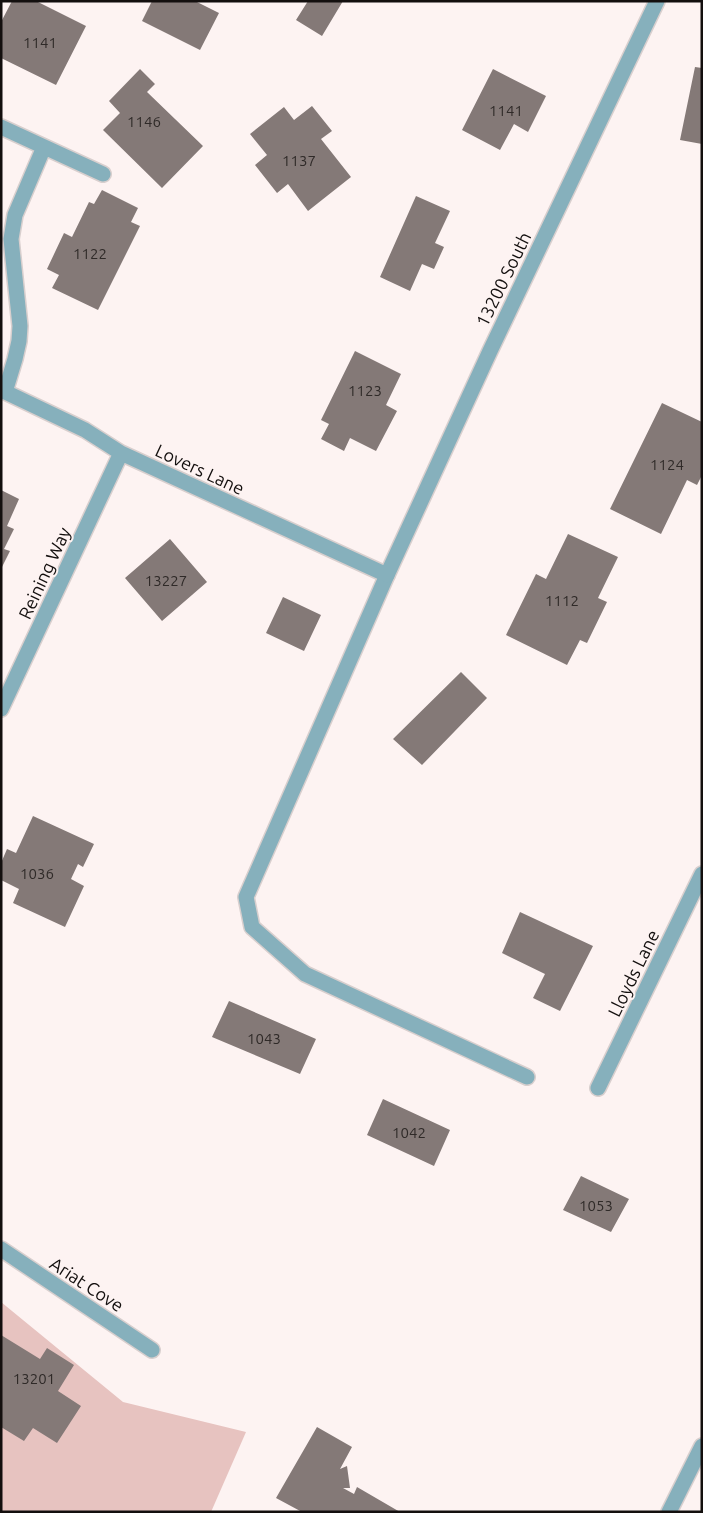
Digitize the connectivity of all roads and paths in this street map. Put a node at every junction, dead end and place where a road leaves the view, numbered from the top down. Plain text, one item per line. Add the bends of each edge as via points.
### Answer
1 (657, 1) edge
2 (1, 127) edge
3 (44, 147) junction
4 (103, 174) dead end
5 (3, 391) edge
6 (121, 453) junction
7 (387, 575) junction
8 (1, 709) edge
9 (702, 874) edge
10 (527, 1077) dead end
11 (598, 1088) dead end
12 (1, 1250) edge
13 (152, 1350) dead end
14 (702, 1446) edge
15 (670, 1512) edge

1 - 7 street, 13200 South
2 - 3 street
3 - 4 street
3 - 5 street via 15,215 12,231 20,326 15,359
5 - 6 street, Lovers Lane via 85,430
6 - 7 street, Lovers Lane
6 - 8 street, Reining Way
7 - 10 street, 13200 South via 246,897 252,927 305,974
9 - 11 street, Lloyds Lane
12 - 13 street, Ariat Cove
14 - 15 street

